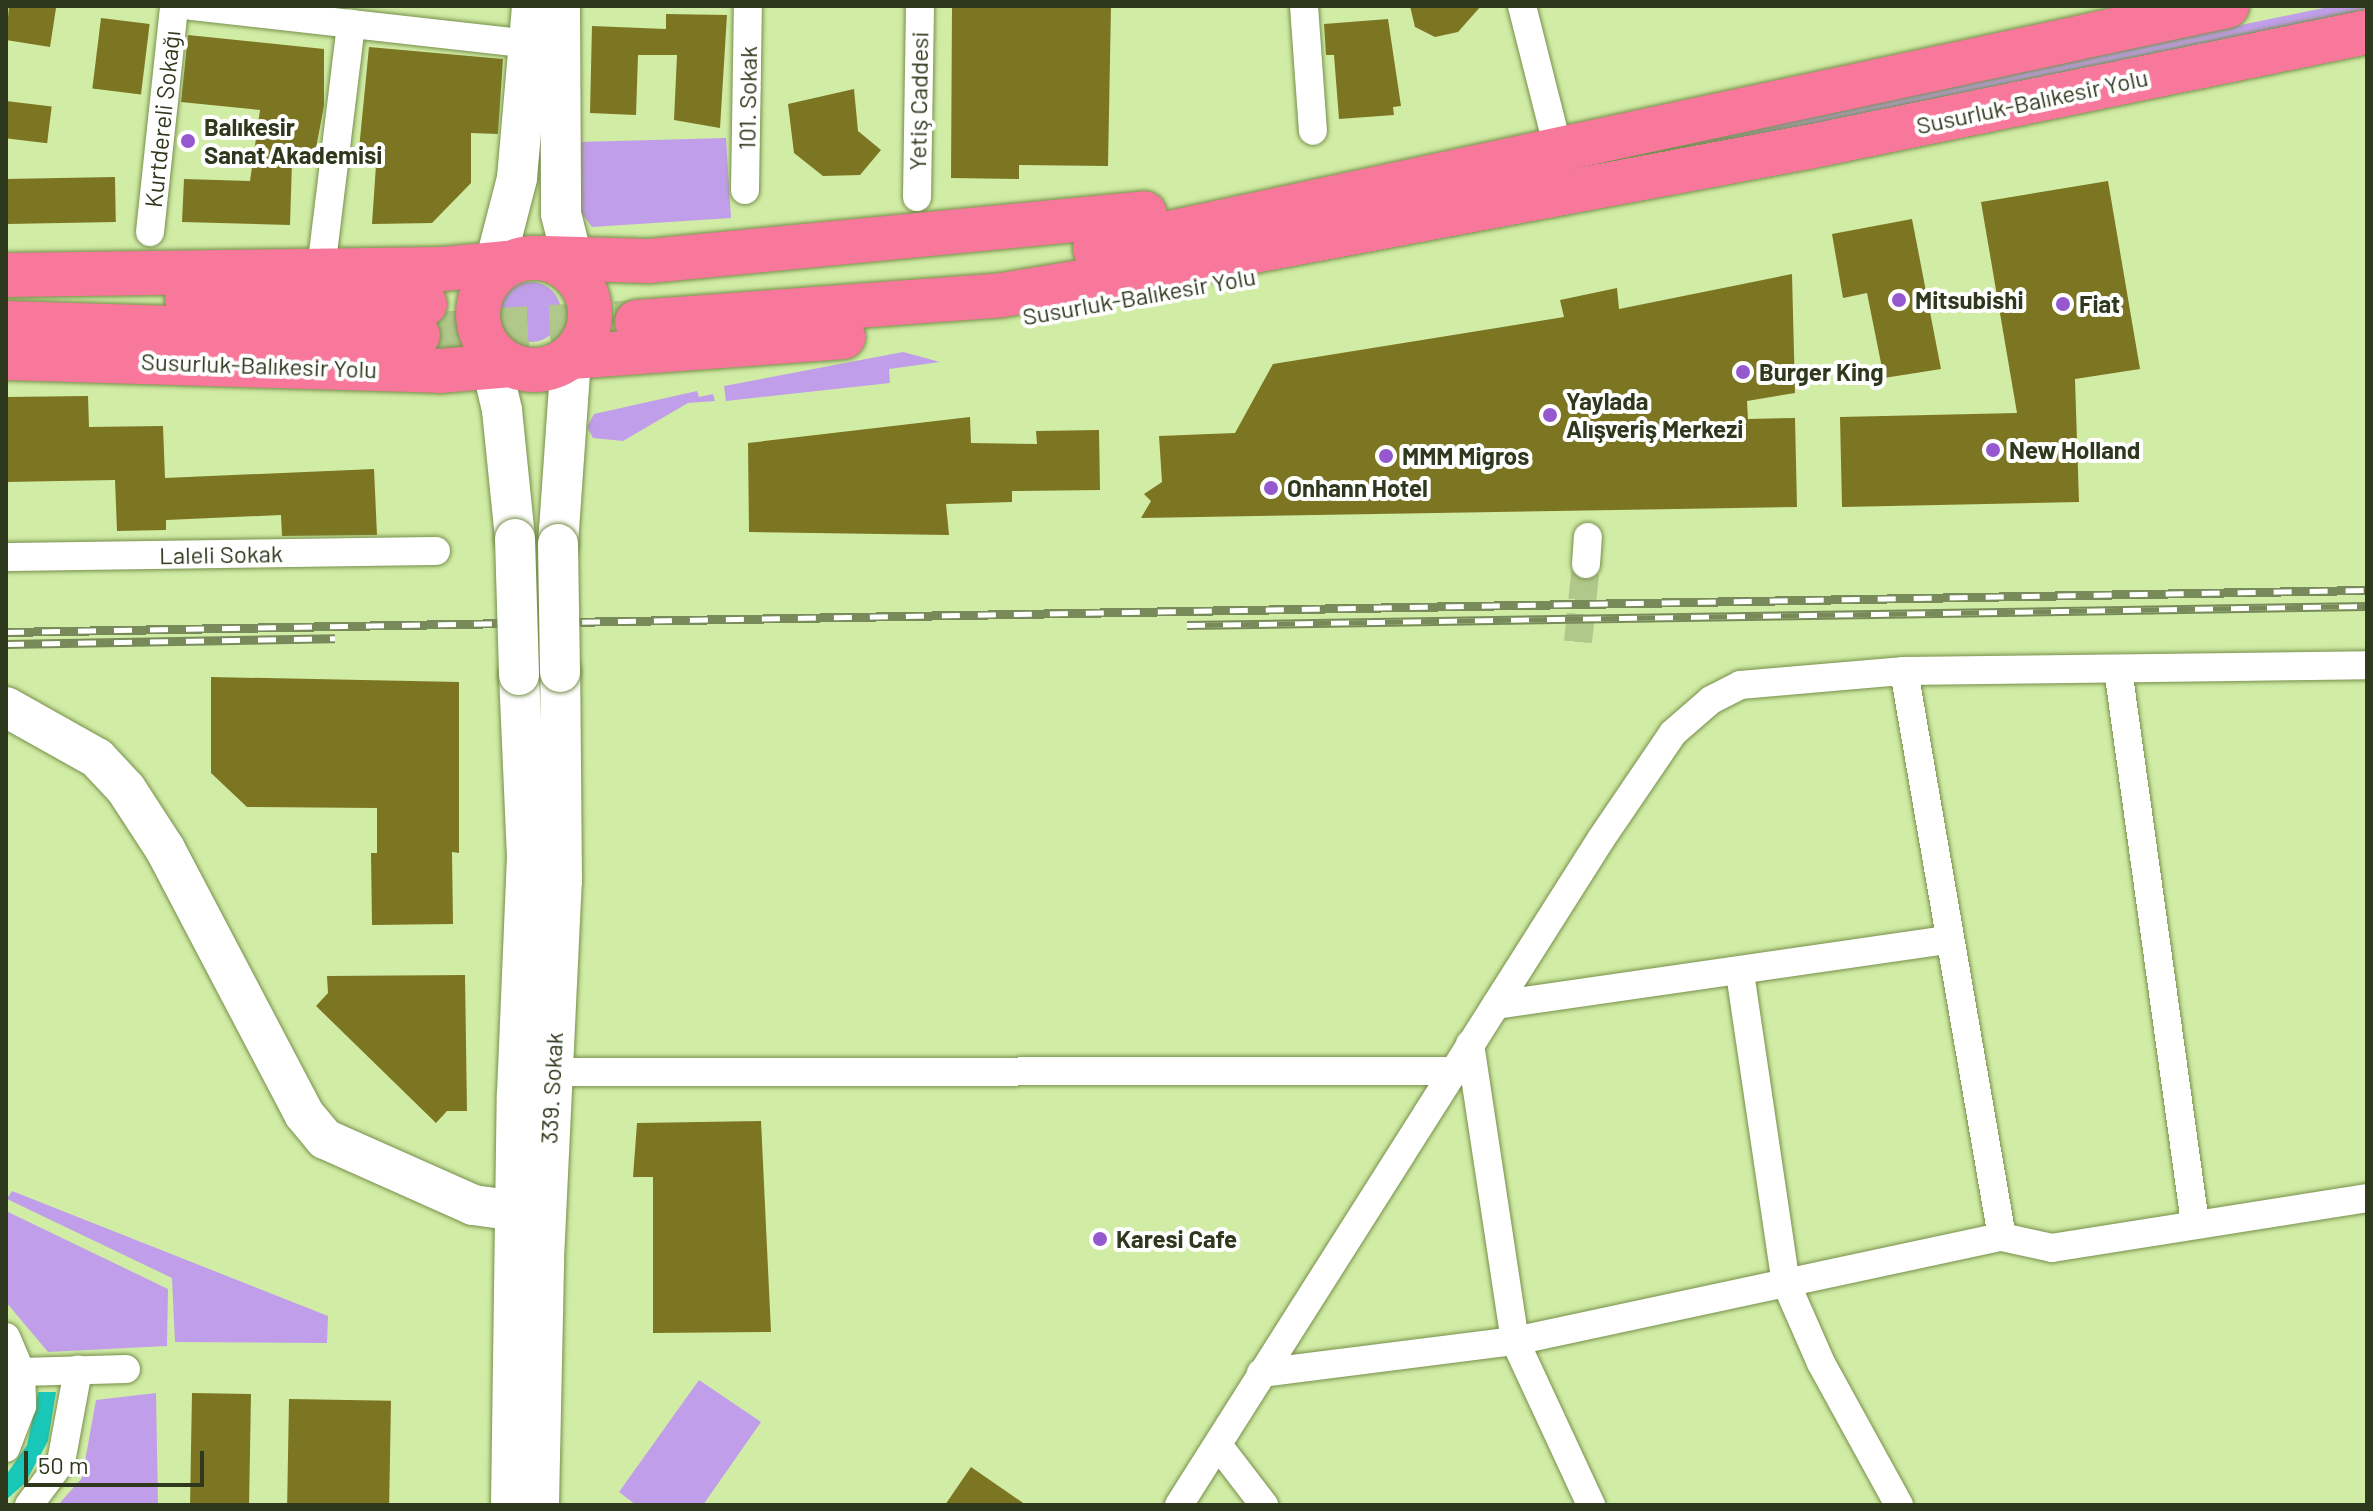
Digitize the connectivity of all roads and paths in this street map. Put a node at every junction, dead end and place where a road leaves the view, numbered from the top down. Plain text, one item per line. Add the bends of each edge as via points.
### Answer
1 (174, 6) edge
2 (191, 6) edge
3 (560, 6) edge
4 (748, 6) edge
5 (920, 6) edge
6 (1304, 6) edge
7 (1522, 6) edge
8 (2227, 6) edge
9 (2151, 14) edge
10 (351, 24) junction
11 (532, 25) edge
12 (2367, 32) edge
13 (1313, 131) dead end
14 (1559, 152) junction
15 (1696, 168) junction
16 (745, 190) dead end
17 (917, 197) dead end
18 (150, 232) dead end
19 (323, 253) dead end
20 (532, 266) junction
21 (6, 275) edge
22 (6, 299) edge
23 (6, 323) edge
24 (571, 357) junction
25 (6, 358) edge
26 (497, 359) junction
27 (436, 551) dead end
28 (6, 557) edge
29 (2367, 665) edge
30 (2118, 669) junction
31 (1904, 671) junction
32 (6, 707) edge
33 (1947, 940) junction
34 (1740, 973) junction
35 (1496, 1005) junction
36 (1470, 1044) junction
37 (1453, 1071) junction
38 (551, 1072) junction
39 (2367, 1198) edge
40 (517, 1211) junction
41 (2195, 1223) junction
42 (2002, 1237) junction
43 (1786, 1283) junction
44 (6, 1337) edge
45 (1515, 1341) junction
46 (126, 1369) dead end
47 (78, 1370) junction
48 (21, 1372) junction
49 (1261, 1373) junction
50 (1218, 1445) junction
51 (6, 1448) edge
52 (29, 1505) edge
53 (511, 1505) edge
54 (539, 1505) edge
55 (1179, 1505) edge
56 (1264, 1505) edge
57 (1591, 1505) edge
58 (1899, 1505) edge

1 - 18 street, Kurtdereli Sokağı
2 - 10 street
3 - 20 main road via 559,176
4 - 16 street, 101. Sokak
5 - 17 street, Yetiş Caddesi
6 - 13 street
7 - 14 street
8 - 9 highway, Susurluk-Balıkesir Yolu
9 - 14 highway, Susurluk-Balıkesir Yolu
10 - 11 street
10 - 19 street
11 - 20 main road via 517,178
12 - 15 highway, Susurluk-Balıkesir Yolu
14 - 15 highway, Susurluk-Balıkesir Yolu via 985,269 632,307 1002,295
14 - 20 highway, Susurluk-Balıkesir Yolu via 1109,218 649,261
15 - 24 highway, Susurluk-Balıkesir Yolu via 1544,211 1289,270 1141,297 947,329
20 - 21 highway, Susurluk-Balıkesir Yolu
20 - 24 highway via 586,292 590,318
20 - 26 highway via 477,309
22 - 23 highway, Susurluk-Balıkesir Yolu via 421,319
24 - 26 highway via 542,369
24 - 38 main road, 339. Sokak, bridge via 558,544 562,881
25 - 26 highway, Susurluk-Balıkesir Yolu via 439,371
26 - 40 main road, 339. Sokak, bridge via 515,539 527,858
27 - 28 street, Laleli Sokak
29 - 30 street
30 - 31 street
30 - 41 street
31 - 33 street
31 - 35 street via 1740,685 1711,700 1673,733
32 - 40 main road via 97,758 126,789 165,849 304,1114 325,1139 473,1205
33 - 34 street
33 - 42 street
34 - 35 street
34 - 43 street
35 - 36 street
36 - 37 street
36 - 45 street
37 - 38 street
37 - 49 street
38 - 54 main road, 339. Sokak
39 - 41 street
40 - 53 main road, 339. Sokak
41 - 42 street via 2052,1248
42 - 43 street
43 - 45 street
43 - 58 street via 1821,1363
44 - 48 street
45 - 49 street
45 - 57 street
46 - 47 street
47 - 48 street
47 - 52 street via 61,1462
48 - 51 street via 22,1406
49 - 50 street
50 - 55 street
50 - 56 street

